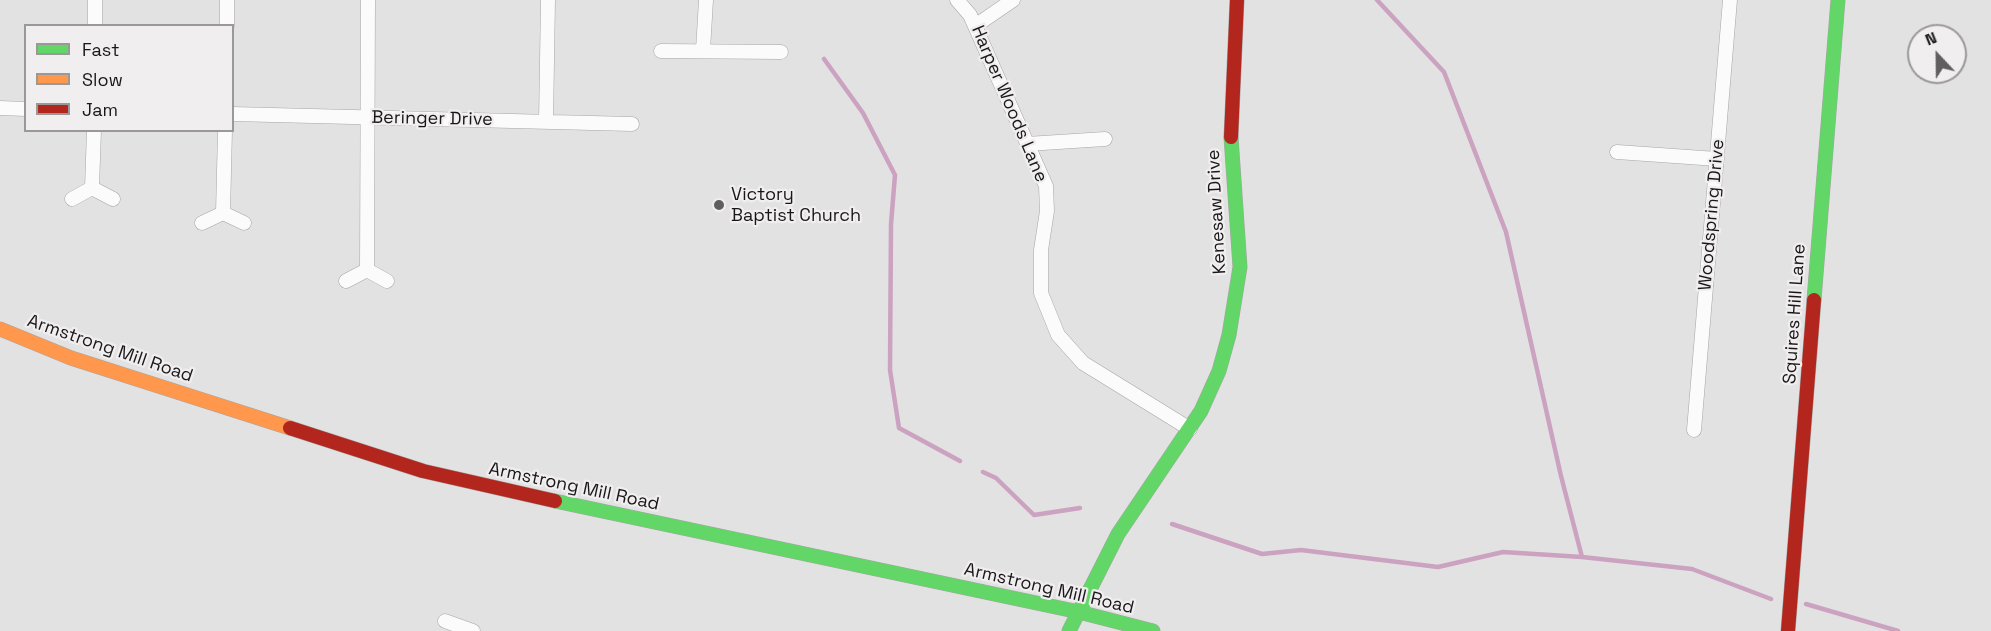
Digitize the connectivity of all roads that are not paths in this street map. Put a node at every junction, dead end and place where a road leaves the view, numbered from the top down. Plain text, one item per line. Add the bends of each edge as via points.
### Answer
1 (95, 0) edge
2 (227, 0) edge
3 (368, 0) edge
4 (548, 0) edge
5 (706, 0) edge
6 (957, 0) edge
7 (1013, 0) edge
8 (1237, 0) edge
9 (1730, 0) edge
10 (1838, 0) edge
11 (95, 24) edge
12 (227, 24) edge
13 (975, 26) junction
14 (703, 50) junction
15 (661, 51) dead end
16 (781, 52) dead end
17 (0, 108) edge
18 (24, 109) edge
19 (234, 114) edge
20 (367, 118) junction
21 (546, 122) junction
22 (632, 124) dead end
23 (94, 132) edge
24 (225, 132) edge
25 (1105, 139) dead end
26 (1027, 144) junction
27 (1617, 152) dead end
28 (1717, 159) junction
29 (93, 188) junction
30 (72, 199) dead end
31 (113, 199) dead end
32 (223, 213) junction
33 (202, 223) dead end
34 (244, 223) dead end
35 (367, 270) junction
36 (387, 280) dead end
37 (346, 281) dead end
38 (0, 329) edge
39 (1190, 429) junction
40 (1694, 430) dead end
41 (1079, 612) junction
42 (445, 621) dead end
43 (473, 631) edge
44 (1070, 631) edge
45 (1153, 631) edge
46 (1788, 631) edge

1 - 11 street
2 - 12 street
3 - 20 street
4 - 21 street
5 - 14 street
6 - 13 street, Harper Woods Lane
7 - 13 street
8 - 39 street, Kenesaw Drive via 1231,131 1240,267 1219,371
9 - 28 street, Woodspring Drive
10 - 46 street, Squires Hill Lane
13 - 26 street, Harper Woods Lane
14 - 15 street
14 - 16 street
17 - 18 street
19 - 20 street, Beringer Drive
20 - 21 street, Beringer Drive
20 - 35 street
21 - 22 street, Beringer Drive
23 - 29 street
24 - 32 street
25 - 26 street
26 - 39 street, Harper Woods Lane via 1046,186 1041,293 1058,335 1083,363
27 - 28 street
28 - 40 street, Woodspring Drive
29 - 30 street
29 - 31 street
32 - 33 street
32 - 34 street
35 - 36 street
35 - 37 street
38 - 41 street, Armstrong Mill Road via 71,358 423,471
39 - 41 street, Kenesaw Drive via 1118,534
41 - 44 street, Kenesaw Drive
41 - 45 street, Armstrong Mill Road
42 - 43 street

